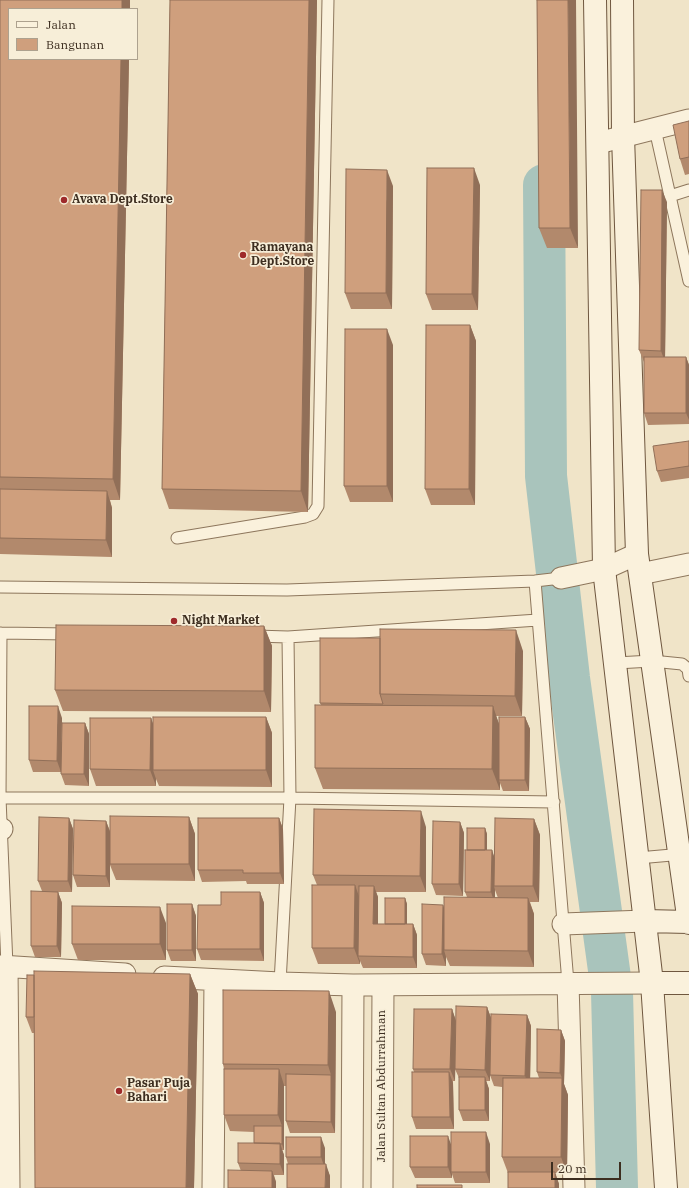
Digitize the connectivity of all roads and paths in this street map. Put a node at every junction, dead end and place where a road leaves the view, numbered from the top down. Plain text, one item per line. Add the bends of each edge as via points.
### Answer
1 (328, 0) edge
2 (595, 0) edge
3 (622, 0) edge
4 (689, 120) edge
5 (655, 129) junction
6 (624, 136) junction
7 (598, 143) junction
8 (689, 190) edge
9 (670, 196) junction
10 (689, 281) edge
11 (177, 538) dead end
12 (639, 564) junction
13 (689, 564) edge
14 (604, 569) junction
15 (557, 579) joint
16 (535, 581) junction
17 (0, 587) edge
18 (538, 620) junction
19 (1, 633) edge
20 (81, 634) edge
21 (248, 636) edge
22 (288, 637) junction
23 (652, 661) junction
24 (616, 664) junction
25 (689, 676) edge
26 (0, 798) edge
27 (290, 798) junction
28 (554, 802) junction
29 (1, 829) edge
30 (684, 853) edge
31 (638, 858) junction
32 (645, 922) junction
33 (689, 923) edge
34 (568, 924) junction
35 (4, 966) edge
36 (215, 980) junction
37 (280, 983) junction
38 (573, 983) junction
39 (652, 983) junction
40 (689, 983) edge
41 (353, 985) junction
42 (383, 985) junction
43 (9, 1188) edge
44 (213, 1188) edge
45 (352, 1188) edge
46 (382, 1188) edge
47 (574, 1188) edge
48 (666, 1188) edge

1 - 11 lane via 318,506 313,514 305,517
2 - 7 street
3 - 6 street
4 - 5 street
5 - 6 street
5 - 9 lane
6 - 7 street
6 - 12 street
7 - 14 street
8 - 9 lane
9 - 10 lane
12 - 13 street
12 - 14 street
12 - 23 street
14 - 15 street
14 - 24 street
15 - 16 lane
16 - 17 lane via 287,590
16 - 18 lane
18 - 22 lane
18 - 28 lane
19 - 20 lane
19 - 26 lane
21 - 22 lane
22 - 27 lane
23 - 24 lane
23 - 25 lane via 682,664 688,669
23 - 30 street
24 - 31 street
26 - 27 lane
26 - 29 lane
27 - 28 lane
27 - 37 lane
28 - 34 lane
29 - 35 lane
30 - 31 lane
30 - 33 street
31 - 32 street
32 - 33 street
32 - 34 street
32 - 39 street
34 - 38 lane
35 - 36 street
35 - 43 street
36 - 37 street
36 - 44 street
37 - 41 street
38 - 39 street
38 - 42 street
38 - 47 street
39 - 40 street
39 - 48 street
41 - 42 street
41 - 45 street
42 - 46 street, Jalan Sultan Abdurrahman

